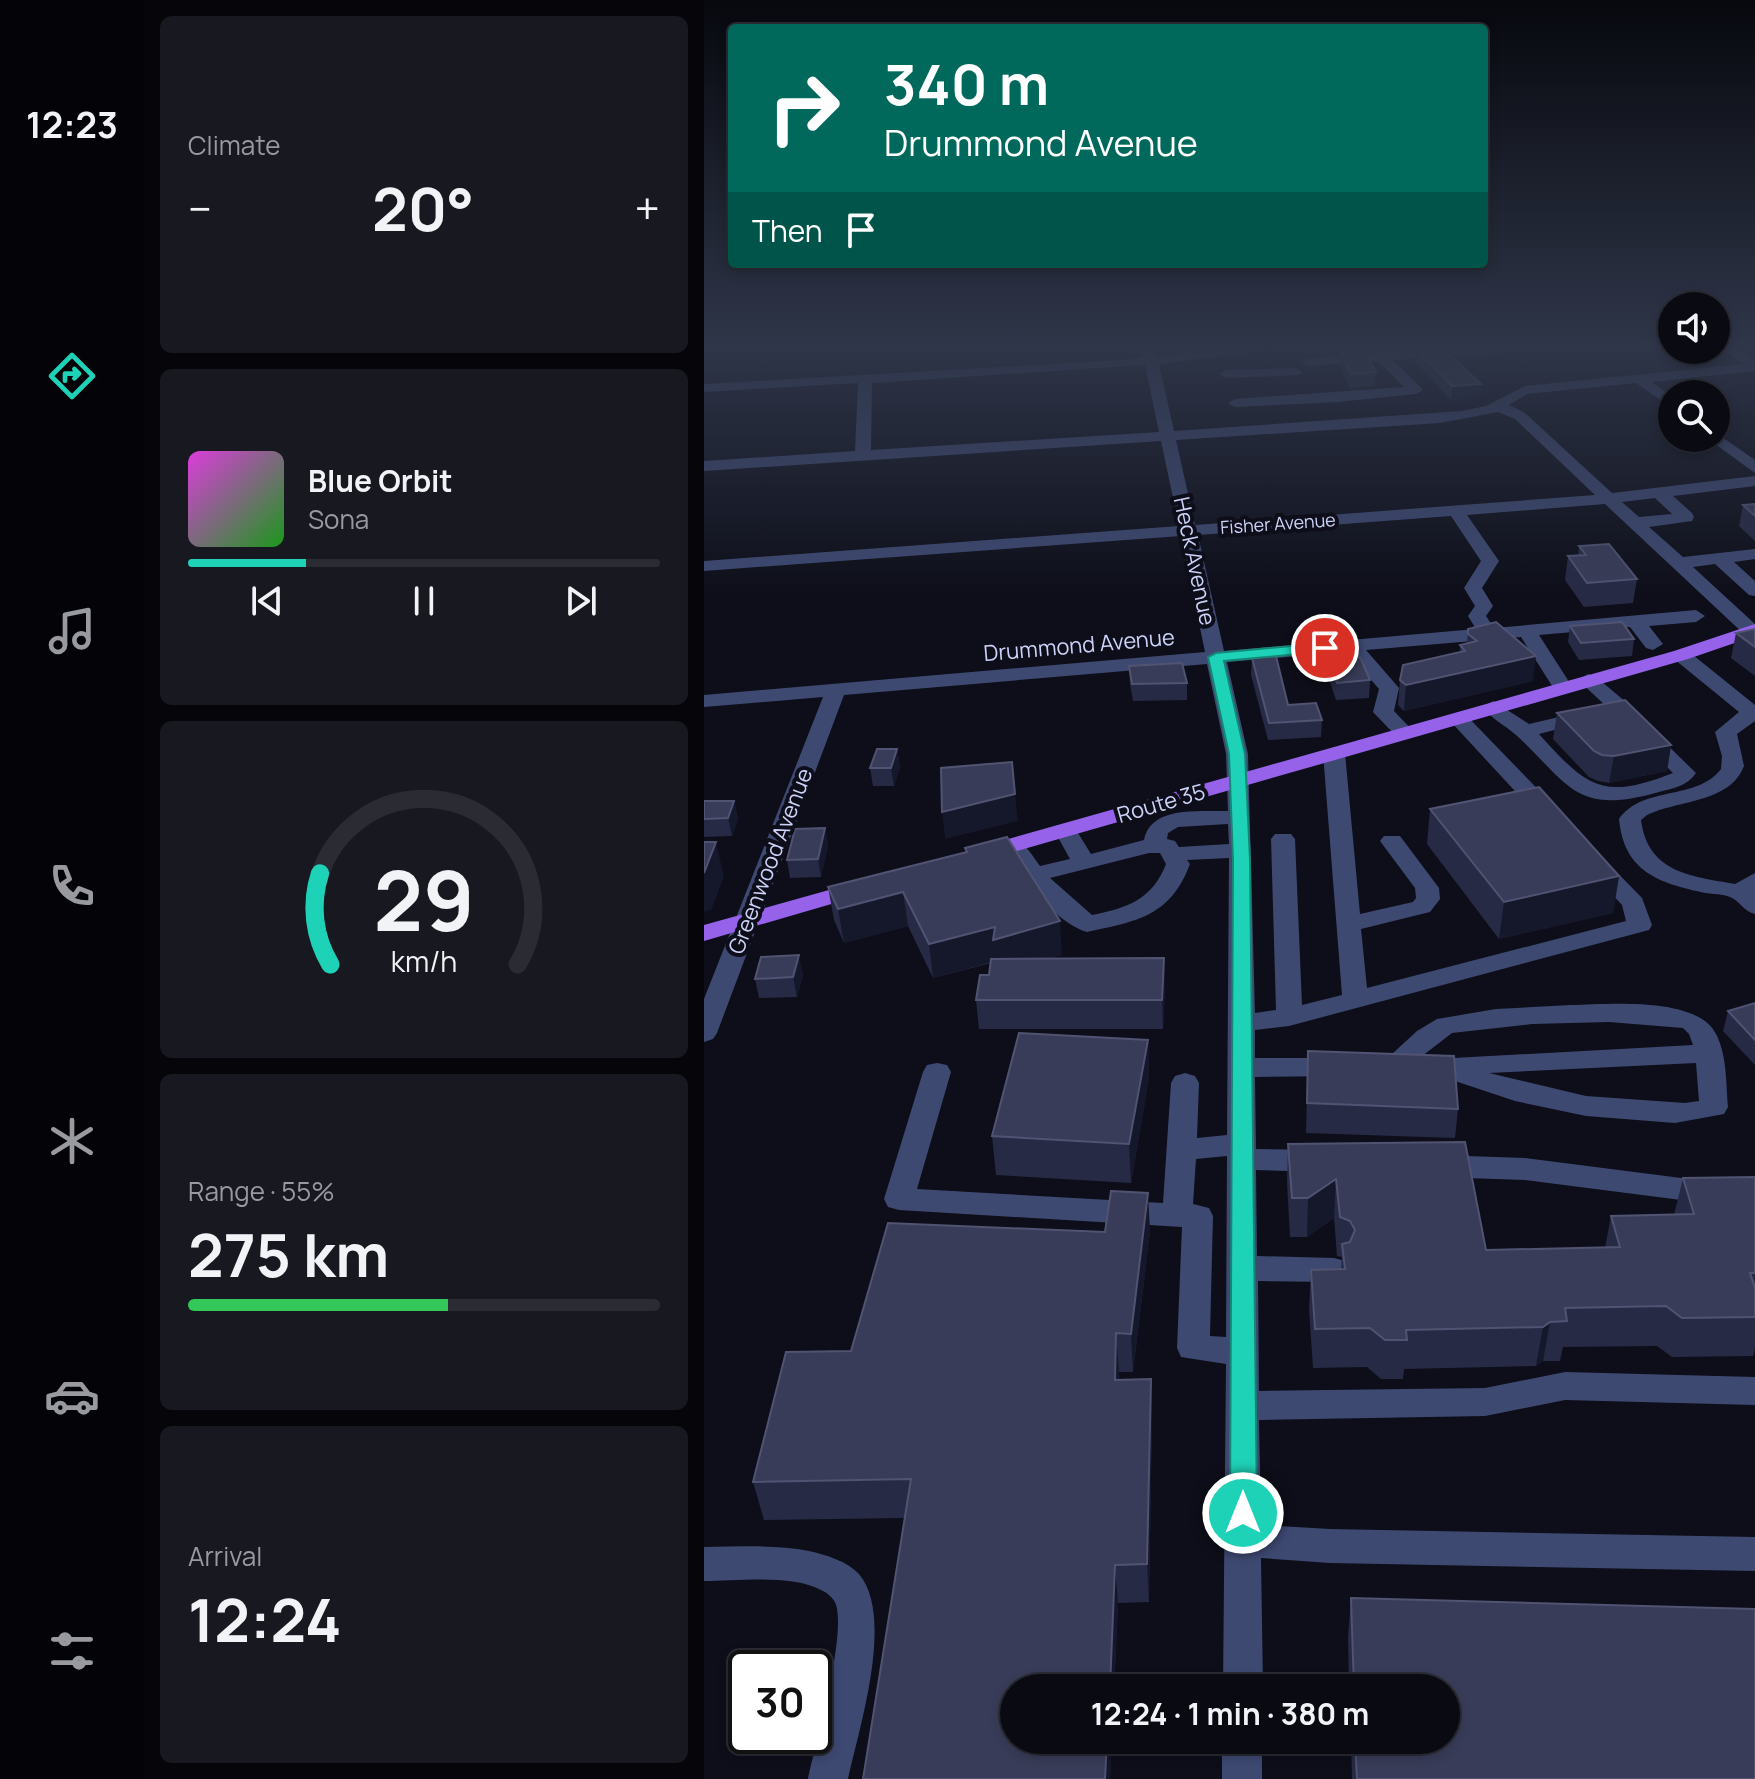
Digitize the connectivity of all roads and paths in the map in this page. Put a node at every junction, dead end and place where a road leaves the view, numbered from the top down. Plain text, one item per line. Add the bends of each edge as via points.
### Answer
1 (864, 430) edge
2 (1167, 430) edge
3 (1255, 430) edge
4 (1535, 430) edge
5 (1168, 436) junction
6 (1730, 449) edge
7 (863, 456) junction
8 (704, 466) edge
9 (1755, 468) edge
10 (1755, 481) edge
11 (1659, 492) junction
12 (1609, 498) junction
13 (1456, 511) junction
14 (1636, 523) junction
15 (1188, 530) junction
16 (1755, 554) edge
17 (1719, 558) junction
18 (1679, 563) junction
19 (704, 566) edge
20 (1755, 591) edge
21 (1696, 616) dead end
22 (1635, 621) junction
23 (1526, 630) junction
24 (1754, 630) edge
25 (1488, 634) junction
26 (1442, 638) junction
27 (1653, 644) dead end
28 (1352, 646) junction
29 (1681, 655) junction
30 (1454, 656) edge
31 (1216, 657) junction
32 (1407, 671) edge
33 (1379, 675) junction
34 (1588, 680) junction
35 (1563, 688) junction
36 (836, 690) junction
37 (704, 701) edge
38 (1493, 707) junction
39 (1618, 709) junction
40 (1753, 714) edge
41 (1458, 718) junction
42 (1523, 730) junction
43 (1404, 733) junction
44 (1334, 753) junction
45 (1238, 780) junction
46 (1240, 817) junction
47 (1562, 828) edge
48 (1065, 830) junction
49 (1283, 839) dead end
50 (1392, 841) dead end
51 (1011, 845) junction
52 (1163, 850) junction
53 (1583, 850) edge
54 (962, 859) edge
55 (1241, 861) junction
56 (1084, 862) junction
57 (1284, 871) junction
58 (1035, 875) junction
59 (885, 881) edge
60 (1750, 893) edge
61 (747, 921) junction
62 (1350, 924) junction
63 (704, 933) edge
64 (1355, 1000) junction
65 (1289, 1017) junction
66 (1242, 1023) junction
67 (704, 1033) edge
68 (1709, 1053) junction
69 (1393, 1066) junction
70 (1445, 1067) junction
71 (1242, 1068) junction
72 (937, 1072) dead end
73 (1185, 1083) dead end
74 (1182, 1150) junction
75 (1243, 1151) junction
76 (1346, 1162) edge
77 (1406, 1165) edge
78 (1755, 1188) edge
79 (1188, 1216) junction
80 (1243, 1219) junction
81 (1243, 1268) junction
82 (1334, 1270) edge
83 (1243, 1352) junction
84 (1755, 1391) edge
85 (1243, 1406) junction
86 (1243, 1540) junction
87 (1755, 1554) edge
88 (704, 1564) edge
89 (1243, 1674) edge
90 (1242, 1754) edge
91 (828, 1779) edge
92 (1242, 1779) edge

1 - 7 street
2 - 5 street, Heck Avenue
3 - 5 street
4 - 12 street
5 - 7 street
5 - 15 street, Heck Avenue
6 - 9 street
7 - 8 street
10 - 11 street, Fisher Avenue
11 - 12 street, Fisher Avenue
11 - 14 street via 1686,517
12 - 13 street, Fisher Avenue
12 - 14 street
13 - 15 street, Fisher Avenue
13 - 25 street via 1490,561 1473,588 1484,606 1477,616
14 - 18 street
15 - 19 street, Fisher Avenue
15 - 31 street, Heck Avenue
16 - 17 street
17 - 18 street
17 - 20 street
18 - 24 street
21 - 22 street, Drummond Avenue
22 - 23 street, Drummond Avenue
22 - 27 street
23 - 25 street, Drummond Avenue
23 - 35 street
24 - 29 main road, Route 35
25 - 26 street, Drummond Avenue
26 - 28 street, Drummond Avenue
26 - 30 street
28 - 31 street, Drummond Avenue
28 - 33 street
29 - 34 main road, Route 35
29 - 40 street
31 - 36 street, Drummond Avenue
31 - 45 street, Heck Avenue
32 - 33 street
33 - 43 street via 1389,688 1383,712
34 - 35 main road, Route 35
34 - 39 street
35 - 38 main road, Route 35
36 - 37 street, Drummond Avenue
36 - 61 street, Greenwood Avenue
38 - 41 main road, Route 35
38 - 42 street
39 - 42 street
39 - 42 street via 1679,764 1685,773 1680,779 1615,795 1598,794 1578,785
40 - 60 street via 1726,732 1733,758 1726,777 1645,807 1630,819 1634,844 1653,869 1686,882
41 - 43 main road, Route 35
41 - 47 street
43 - 44 main road, Route 35
44 - 45 main road, Route 35
44 - 62 street
45 - 46 street, Heck Avenue
45 - 48 main road, Route 35
46 - 52 street via 1173,820 1157,830
46 - 55 street, Heck Avenue
48 - 51 main road, Route 35
48 - 56 street
49 - 57 street
50 - 62 street via 1427,888 1428,899 1421,907
51 - 54 main road, Route 35
51 - 58 street
52 - 55 street via 1207,850
52 - 56 street
52 - 58 street via 1178,864 1169,888 1134,914 1087,924
53 - 64 street via 1633,903 1640,925
55 - 57 street
55 - 66 street, Heck Avenue
56 - 58 street
57 - 65 street
59 - 61 main road
61 - 63 main road
61 - 67 street, Greenwood Avenue
62 - 64 street
64 - 65 street
65 - 66 street
66 - 71 street, Heck Avenue
68 - 69 street via 1694,1023 1666,1016 1519,1015 1443,1025
68 - 70 street
68 - 70 street via 1714,1107 1690,1114 1577,1107 1492,1087
69 - 70 street
69 - 71 street
71 - 75 street, Heck Avenue
72 - 79 street via 899,1199
73 - 74 street
74 - 75 street
74 - 79 street
75 - 76 street
75 - 80 street, Heck Avenue
77 - 78 street via 1525,1169 1689,1190
79 - 80 street
79 - 83 street via 1193,1348
80 - 81 street, Heck Avenue
81 - 82 street
81 - 83 street, Heck Avenue
83 - 85 street, Heck Avenue
84 - 85 street via 1565,1386 1485,1402
85 - 86 street, Heck Avenue
86 - 87 street
86 - 89 street, Heck Avenue
88 - 91 street via 818,1570 849,1591 856,1634
90 - 92 street

